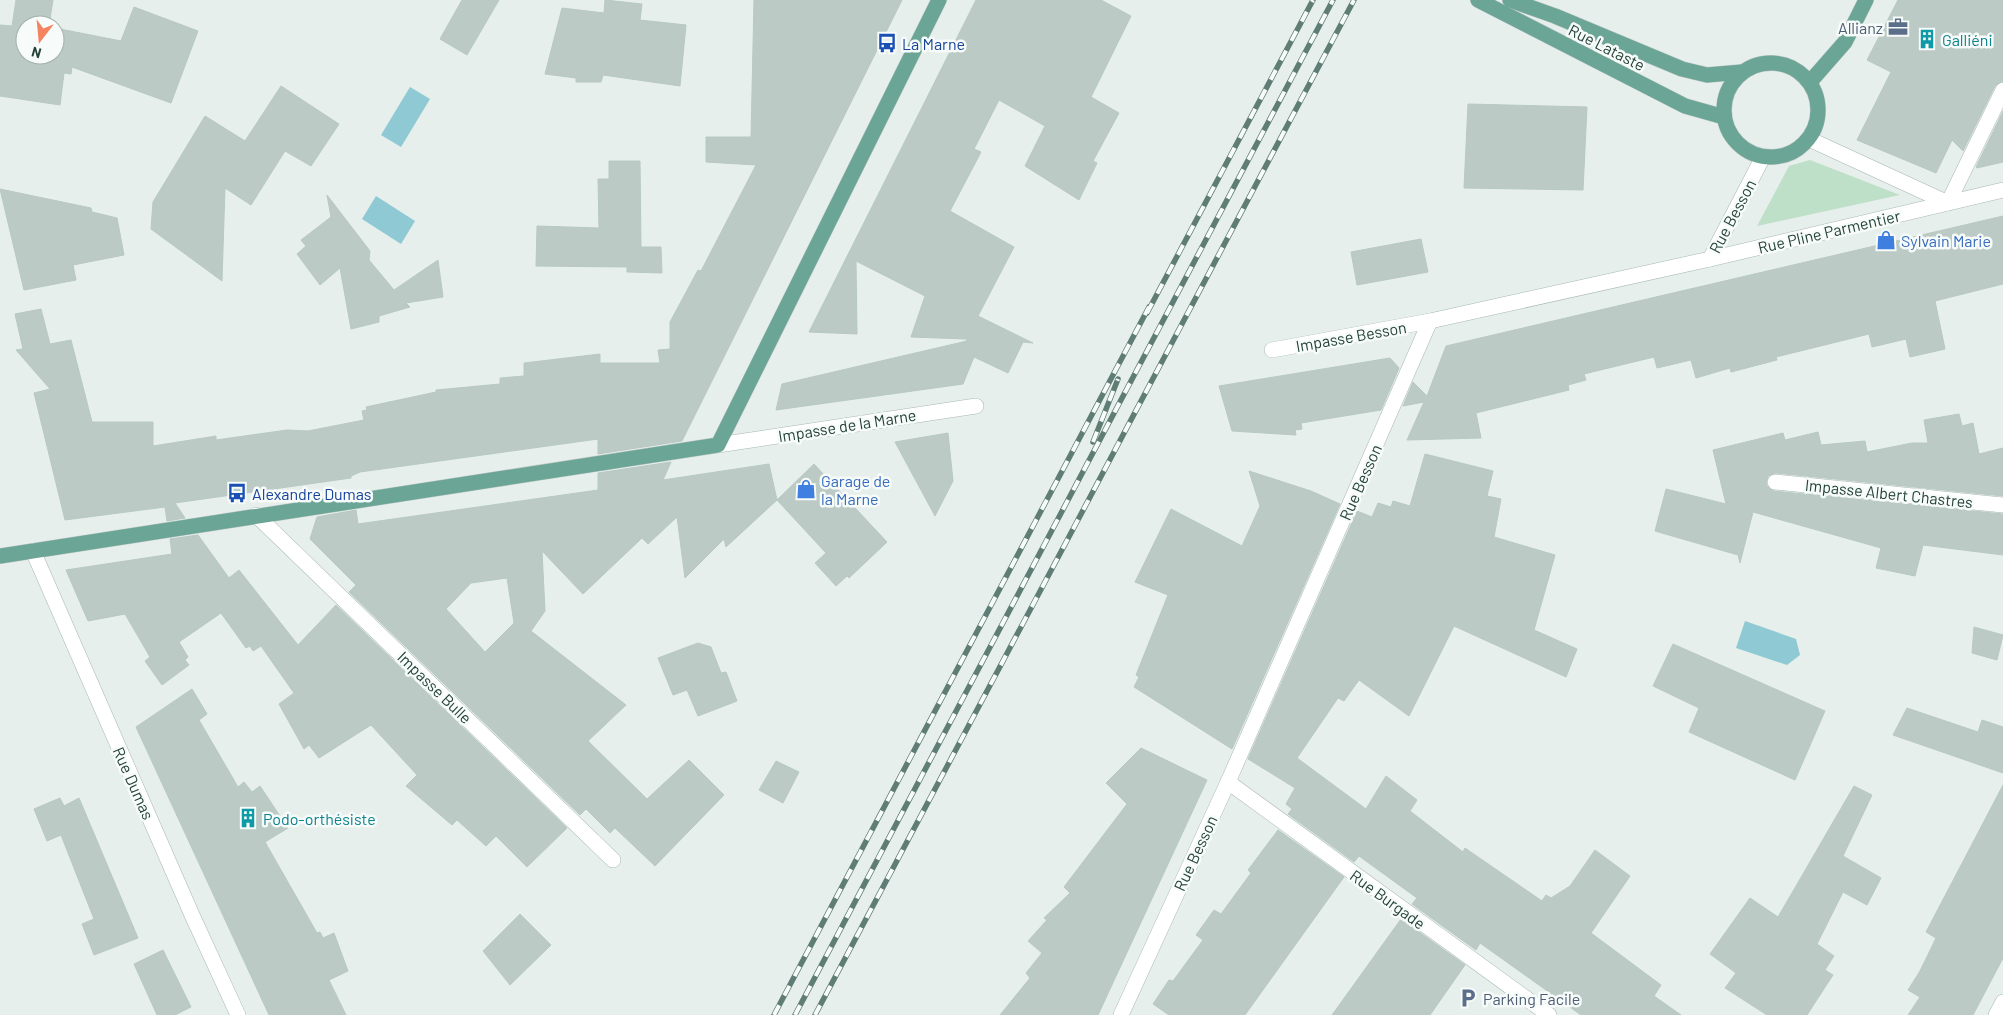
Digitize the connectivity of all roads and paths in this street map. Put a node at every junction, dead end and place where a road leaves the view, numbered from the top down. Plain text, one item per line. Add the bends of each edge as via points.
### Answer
1 (939, 0) edge
2 (1478, 0) edge
3 (1510, 0) edge
4 (1866, 0) edge
5 (1742, 72) junction
6 (1810, 82) junction
7 (2003, 90) edge
8 (1724, 117) junction
9 (1809, 139) junction
10 (1763, 157) junction
11 (2003, 190) edge
12 (1948, 203) junction
13 (1710, 259) junction
14 (1430, 322) junction
15 (1272, 350) dead end
16 (976, 406) dead end
17 (718, 445) junction
18 (1775, 482) dead end
19 (2003, 505) edge
20 (256, 515) junction
21 (32, 551) junction
22 (0, 556) edge
23 (1228, 782) junction
24 (613, 860) dead end
25 (2003, 1002) edge
26 (1126, 1013) edge
27 (238, 1015) edge
28 (1549, 1015) edge
29 (1996, 1015) edge

1 - 17 main road
2 - 8 main road, Rue Lataste via 1685,106
3 - 5 main road, Rue Lataste via 1682,69 1707,75
4 - 6 main road via 1846,42
5 - 6 main road via 1756,64 1786,64
5 - 8 main road via 1727,92
6 - 9 main road via 1819,111
7 - 12 street
8 - 10 main road via 1728,131 1737,143
9 - 10 main road via 1788,154
9 - 12 street, Rue Pline Parmentier
10 - 13 street, Rue Besson
11 - 12 street, Rue Pline Parmentier
12 - 13 street, Rue Pline Parmentier
13 - 14 street, Rue Besson
14 - 15 street, Impasse Besson
14 - 23 street, Rue Besson
16 - 17 street, Impasse de la Marne
17 - 20 main road
18 - 19 street, Impasse Albert Chastres
20 - 21 main road
20 - 24 street, Impasse Bulle
21 - 22 main road
21 - 27 street, Rue Dumas
23 - 26 street, Rue Besson
23 - 28 street, Rue Burgade
25 - 29 street

